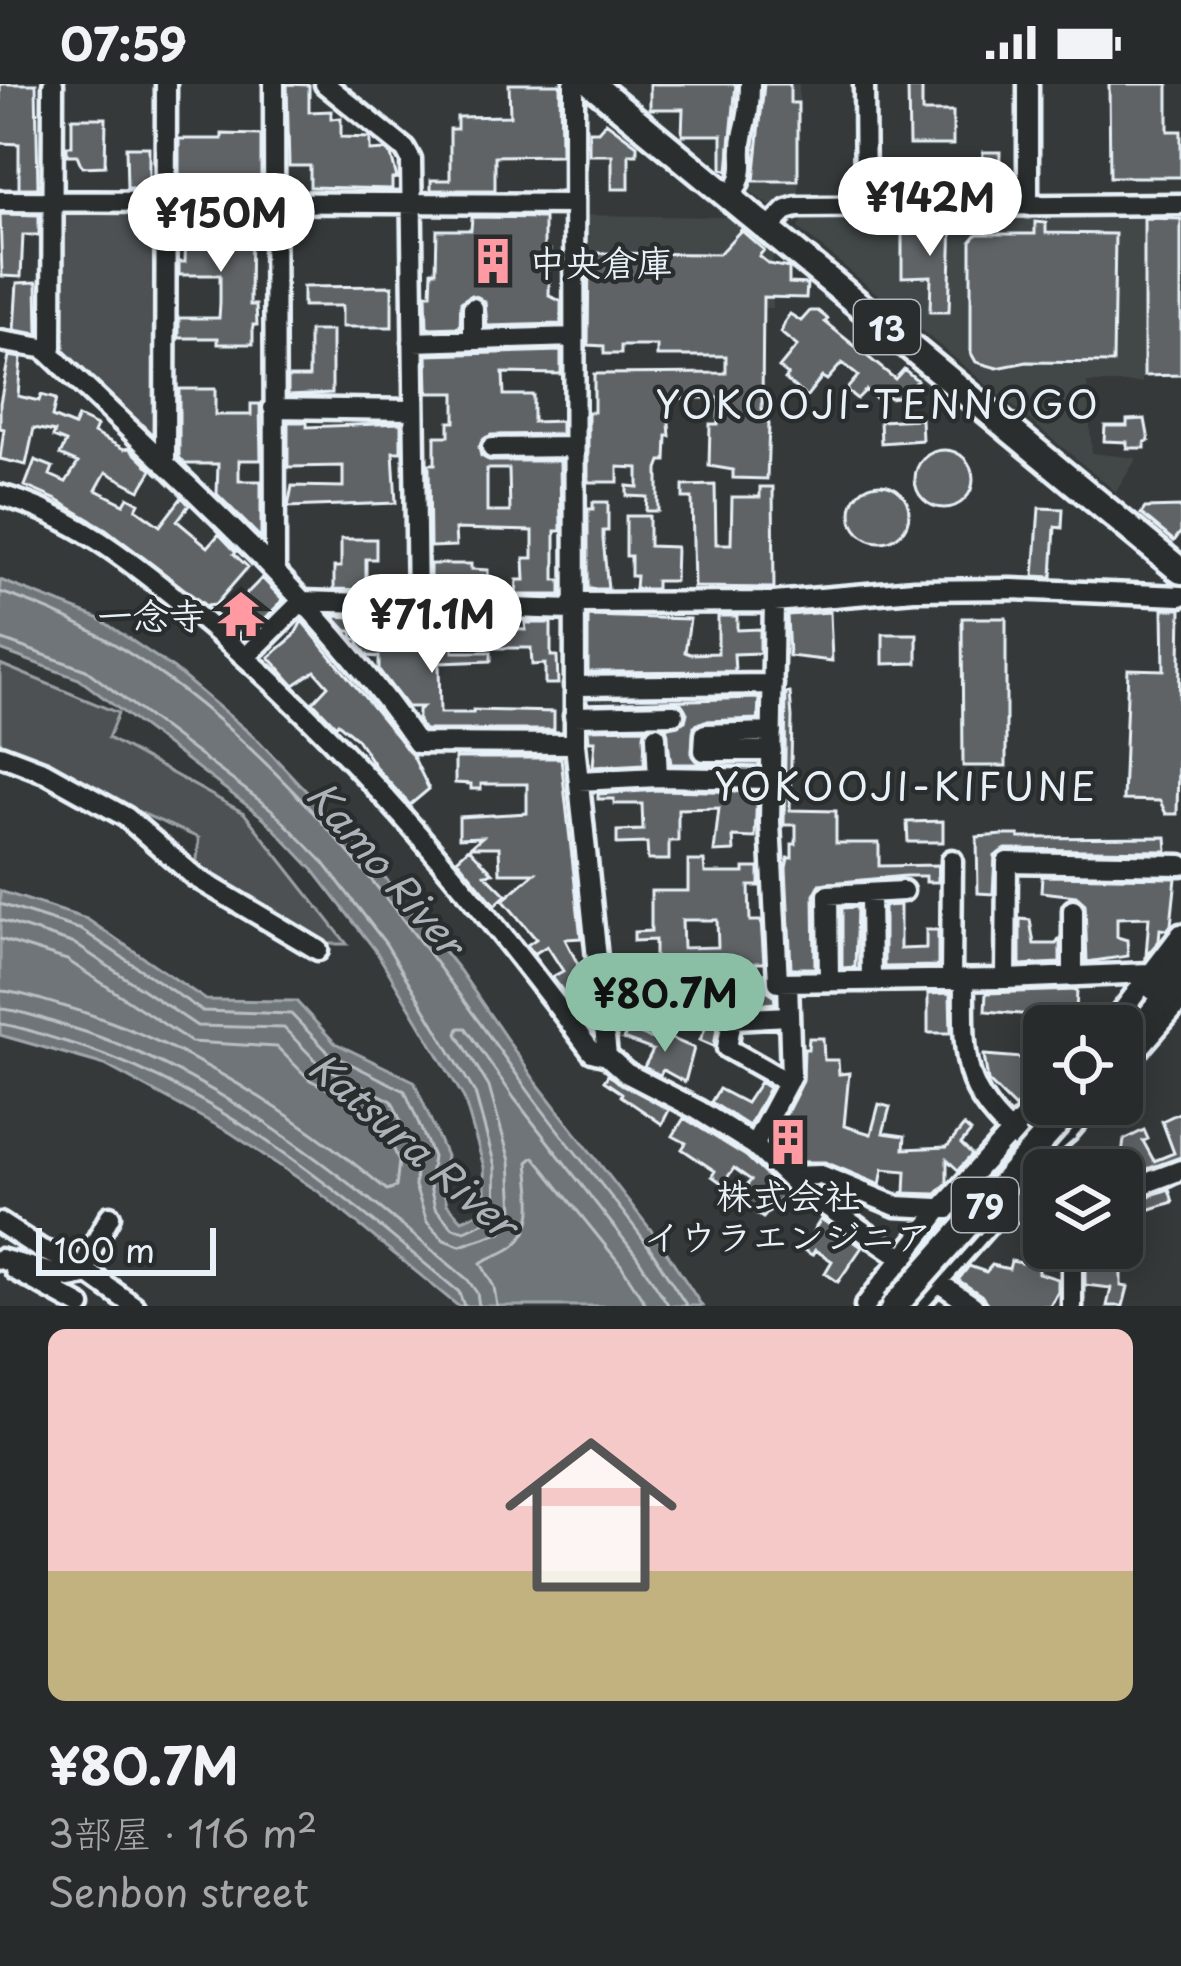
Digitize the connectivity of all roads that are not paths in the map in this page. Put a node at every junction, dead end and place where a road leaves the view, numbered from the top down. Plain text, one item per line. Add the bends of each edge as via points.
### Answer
1 (53, 84) edge
2 (166, 84) edge
3 (274, 84) edge
4 (326, 84) edge
5 (574, 84) edge
6 (592, 84) edge
7 (750, 84) edge
8 (864, 84) edge
9 (1028, 84) edge
10 (732, 196) junction
11 (0, 201) edge
12 (52, 201) junction
13 (165, 202) junction
14 (274, 202) junction
15 (411, 203) junction
16 (574, 204) junction
17 (1181, 204) edge
18 (865, 206) junction
19 (1028, 206) junction
20 (769, 228) junction
21 (472, 308) dead end
22 (574, 338) junction
23 (473, 340) junction
24 (0, 341) edge
25 (413, 342) junction
26 (49, 353) junction
27 (273, 409) junction
28 (414, 410) junction
29 (573, 447) junction
30 (492, 448) dead end
31 (165, 464) junction
32 (0, 495) edge
33 (1180, 565) edge
34 (274, 569) junction
35 (1181, 596) edge
36 (302, 601) junction
37 (774, 602) junction
38 (572, 606) junction
39 (417, 608) junction
40 (247, 656) junction
41 (773, 685) junction
42 (574, 686) junction
43 (674, 714) dead end
44 (574, 716) junction
45 (656, 736) dead end
46 (575, 744) junction
47 (0, 755) edge
48 (658, 777) junction
49 (771, 779) junction
50 (579, 782) junction
51 (952, 860) dead end
52 (1181, 865) edge
53 (903, 891) dead end
54 (870, 893) junction
55 (1073, 910) dead end
56 (1181, 934) edge
57 (318, 950) dead end
58 (1181, 958) edge
59 (1150, 973) junction
60 (1072, 976) junction
61 (1006, 979) junction
62 (957, 980) junction
63 (1181, 980) edge
64 (829, 981) junction
65 (871, 981) junction
66 (788, 982) junction
67 (1181, 1000) edge
68 (1126, 1005) edge
69 (1140, 1005) edge
70 (789, 1016) junction
71 (1143, 1024) edge
72 (1143, 1044) edge
73 (607, 1056) junction
74 (787, 1082) junction
75 (1023, 1119) edge
76 (1035, 1125) edge
77 (1055, 1125) edge
78 (1074, 1125) edge
79 (1010, 1133) junction
80 (754, 1145) junction
81 (1029, 1149) edge
82 (1048, 1149) edge
83 (1181, 1170) edge
84 (787, 1176) junction
85 (1023, 1179) edge
86 (1143, 1184) edge
87 (940, 1210) junction
88 (1000, 1211) junction
89 (1023, 1212) edge
90 (110, 1216) dead end
91 (0, 1223) edge
92 (903, 1258) junction
93 (0, 1260) edge
94 (1072, 1269) edge
95 (86, 1275) junction
96 (936, 1282) junction
97 (81, 1306) edge
98 (134, 1306) edge
99 (865, 1306) edge
100 (876, 1306) edge
101 (895, 1306) edge
102 (916, 1306) edge
103 (973, 1306) edge
104 (1072, 1306) edge

1 - 12 street
2 - 13 street
3 - 14 street
4 - 15 street via 405,149
5 - 16 street
6 - 10 main road, 13
7 - 10 street via 745,175
8 - 18 street
9 - 19 street
10 - 20 main road, 13
11 - 12 street
12 - 13 street
12 - 26 street
13 - 14 street
13 - 31 street
14 - 15 street
14 - 27 street
15 - 16 street
15 - 25 street
16 - 22 street
17 - 19 street
18 - 19 street
18 - 20 street via 797,207
20 - 33 main road, 13
21 - 23 street
22 - 23 street
22 - 29 street
23 - 25 street
24 - 26 street
25 - 28 street
26 - 31 street
27 - 28 street
27 - 34 street
28 - 39 street
29 - 30 street
29 - 38 street
31 - 34 street
32 - 40 street via 93,534
34 - 36 street
35 - 37 street via 914,590
36 - 39 street
36 - 40 street
36 - 46 street via 417,743
37 - 38 street
37 - 41 street
38 - 39 street
38 - 42 street
40 - 73 street via 341,747 592,1052
41 - 42 street
41 - 49 street
42 - 44 street
43 - 44 street
44 - 46 street
45 - 48 street
46 - 50 street
47 - 57 street via 126,817 195,877
48 - 49 street
48 - 50 street
49 - 66 street via 778,982
50 - 73 street
51 - 62 street
52 - 61 street via 1007,862
53 - 54 street
54 - 64 street via 828,896
54 - 65 street
55 - 60 street
56 - 59 street
58 - 69 main road
59 - 60 street
59 - 68 street
60 - 61 street
61 - 62 street
62 - 65 street
62 - 79 street via 970,1082
63 - 71 main road
64 - 65 street
64 - 66 street
66 - 70 street
67 - 72 street
70 - 74 street
70 - 74 street via 732,1019 727,1048
73 - 80 street
74 - 80 street
75 - 79 street
76 - 100 main road, 79
77 - 101 main road, 79, bridge
78 - 82 street
79 - 81 street
79 - 87 street
80 - 84 street
83 - 86 street
84 - 87 street via 821,1175 882,1202
84 - 92 street
85 - 88 street
87 - 88 street
87 - 92 street
88 - 89 street
88 - 96 street
90 - 95 street
91 - 95 street
92 - 96 street
92 - 99 street
93 - 95 street
93 - 97 street
94 - 104 street
95 - 98 street
96 - 102 street
96 - 103 street

